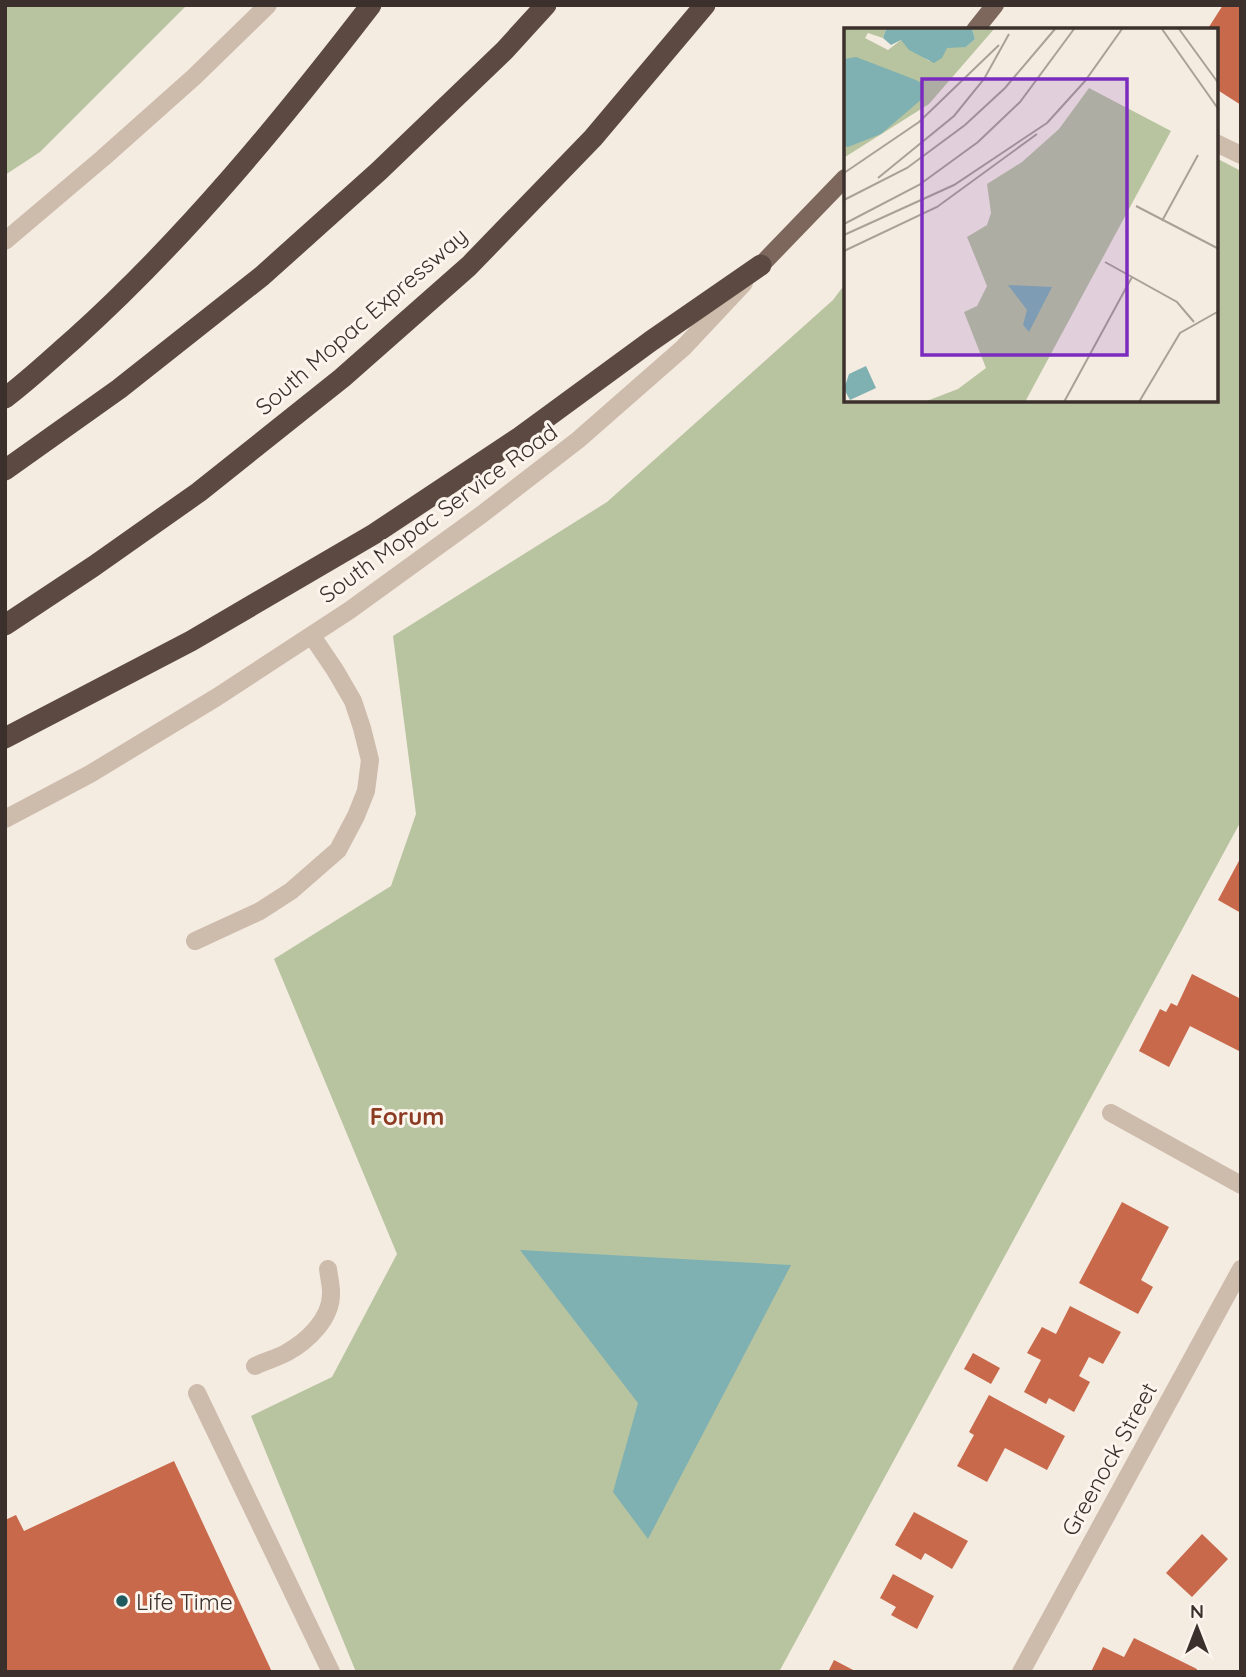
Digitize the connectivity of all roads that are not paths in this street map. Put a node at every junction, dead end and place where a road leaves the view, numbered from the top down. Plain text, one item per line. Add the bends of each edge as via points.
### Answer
1 (268, 5) edge
2 (371, 5) edge
3 (546, 5) edge
4 (705, 5) edge
5 (995, 5) edge
6 (977, 28) edge
7 (844, 179) edge
8 (5, 241) edge
9 (761, 265) junction
10 (5, 398) edge
11 (5, 470) edge
12 (5, 625) edge
13 (312, 635) junction
14 (5, 738) edge
15 (5, 819) edge
16 (195, 941) dead end
17 (1111, 1113) dead end
18 (1241, 1185) edge
19 (328, 1269) dead end
20 (1241, 1269) edge
21 (255, 1367) dead end
22 (197, 1393) dead end
23 (331, 1672) edge
24 (1021, 1672) edge

1 - 8 street via 184,86
2 - 10 highway via 257,149 192,222 111,305
3 - 11 highway via 379,172 262,276 119,389
4 - 12 highway, South Mopac Expressway via 593,138 468,267 342,378 199,492
5 - 6 main road
7 - 9 main road, South Mopac Service Road
9 - 13 street, South Mopac Service Road via 683,348 578,440
9 - 14 highway via 520,437 374,534 191,640
13 - 15 street, South Mopac Service Road via 90,774
13 - 16 street via 354,701 370,760 366,791 338,850 260,911
17 - 18 street
19 - 21 street via 330,1307 324,1318 287,1353
20 - 24 street, Greenock Street
22 - 23 street

